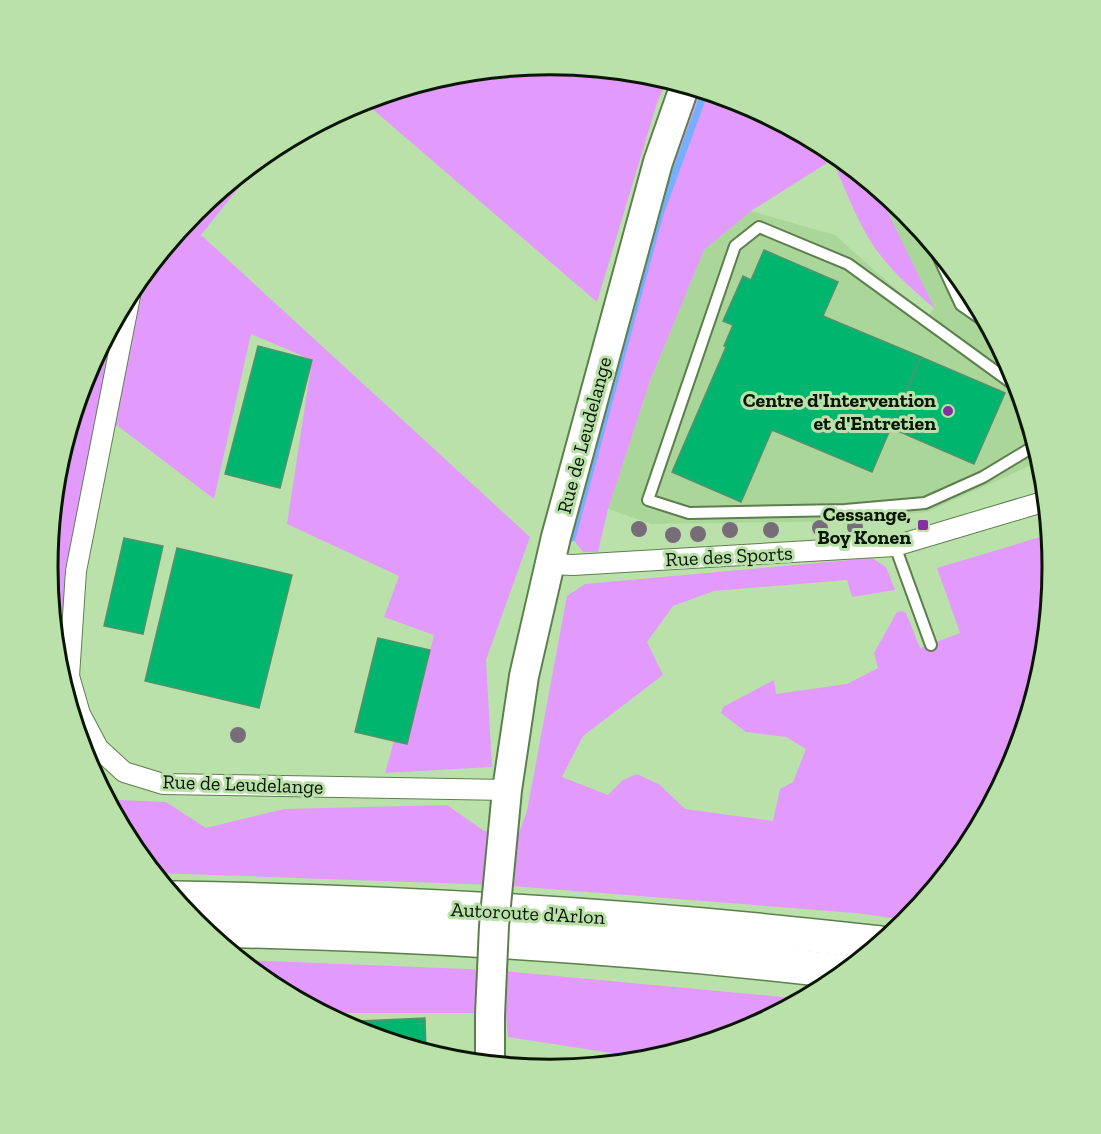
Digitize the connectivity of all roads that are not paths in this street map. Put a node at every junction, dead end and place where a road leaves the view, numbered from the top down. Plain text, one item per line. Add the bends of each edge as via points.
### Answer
1 (682, 93) edge
2 (948, 277) edge
3 (972, 312) edge
4 (126, 318) edge
5 (1004, 378) edge
6 (1028, 450) edge
7 (1038, 504) edge
8 (895, 546) junction
9 (550, 564) junction
10 (931, 645) dead end
11 (69, 669) edge
12 (84, 721) edge
13 (507, 790) junction
14 (188, 898) edge
15 (219, 930) edge
16 (869, 942) edge
17 (831, 971) edge
18 (490, 1055) edge

1 - 9 main road, Rue de Leudelange via 658,162
2 - 3 lane via 961,305
4 - 11 street, Rue de Leudelange via 75,582
5 - 6 lane via 848,264 759,227 735,246 648,500 689,513 844,510 924,503 984,477
7 - 8 street, Rue des Sports
8 - 9 street, Rue des Sports
8 - 10 lane
9 - 13 main road, Rue de Leudelange via 524,676
12 - 13 street, Rue de Leudelange via 98,748 124,772 163,784
13 - 18 main road, Rue de Leudelange, bridge via 494,926
14 - 16 highway, Autoroute d'Arlon via 311,900 585,915
15 - 17 highway, Autoroute d'Arlon via 594,948

